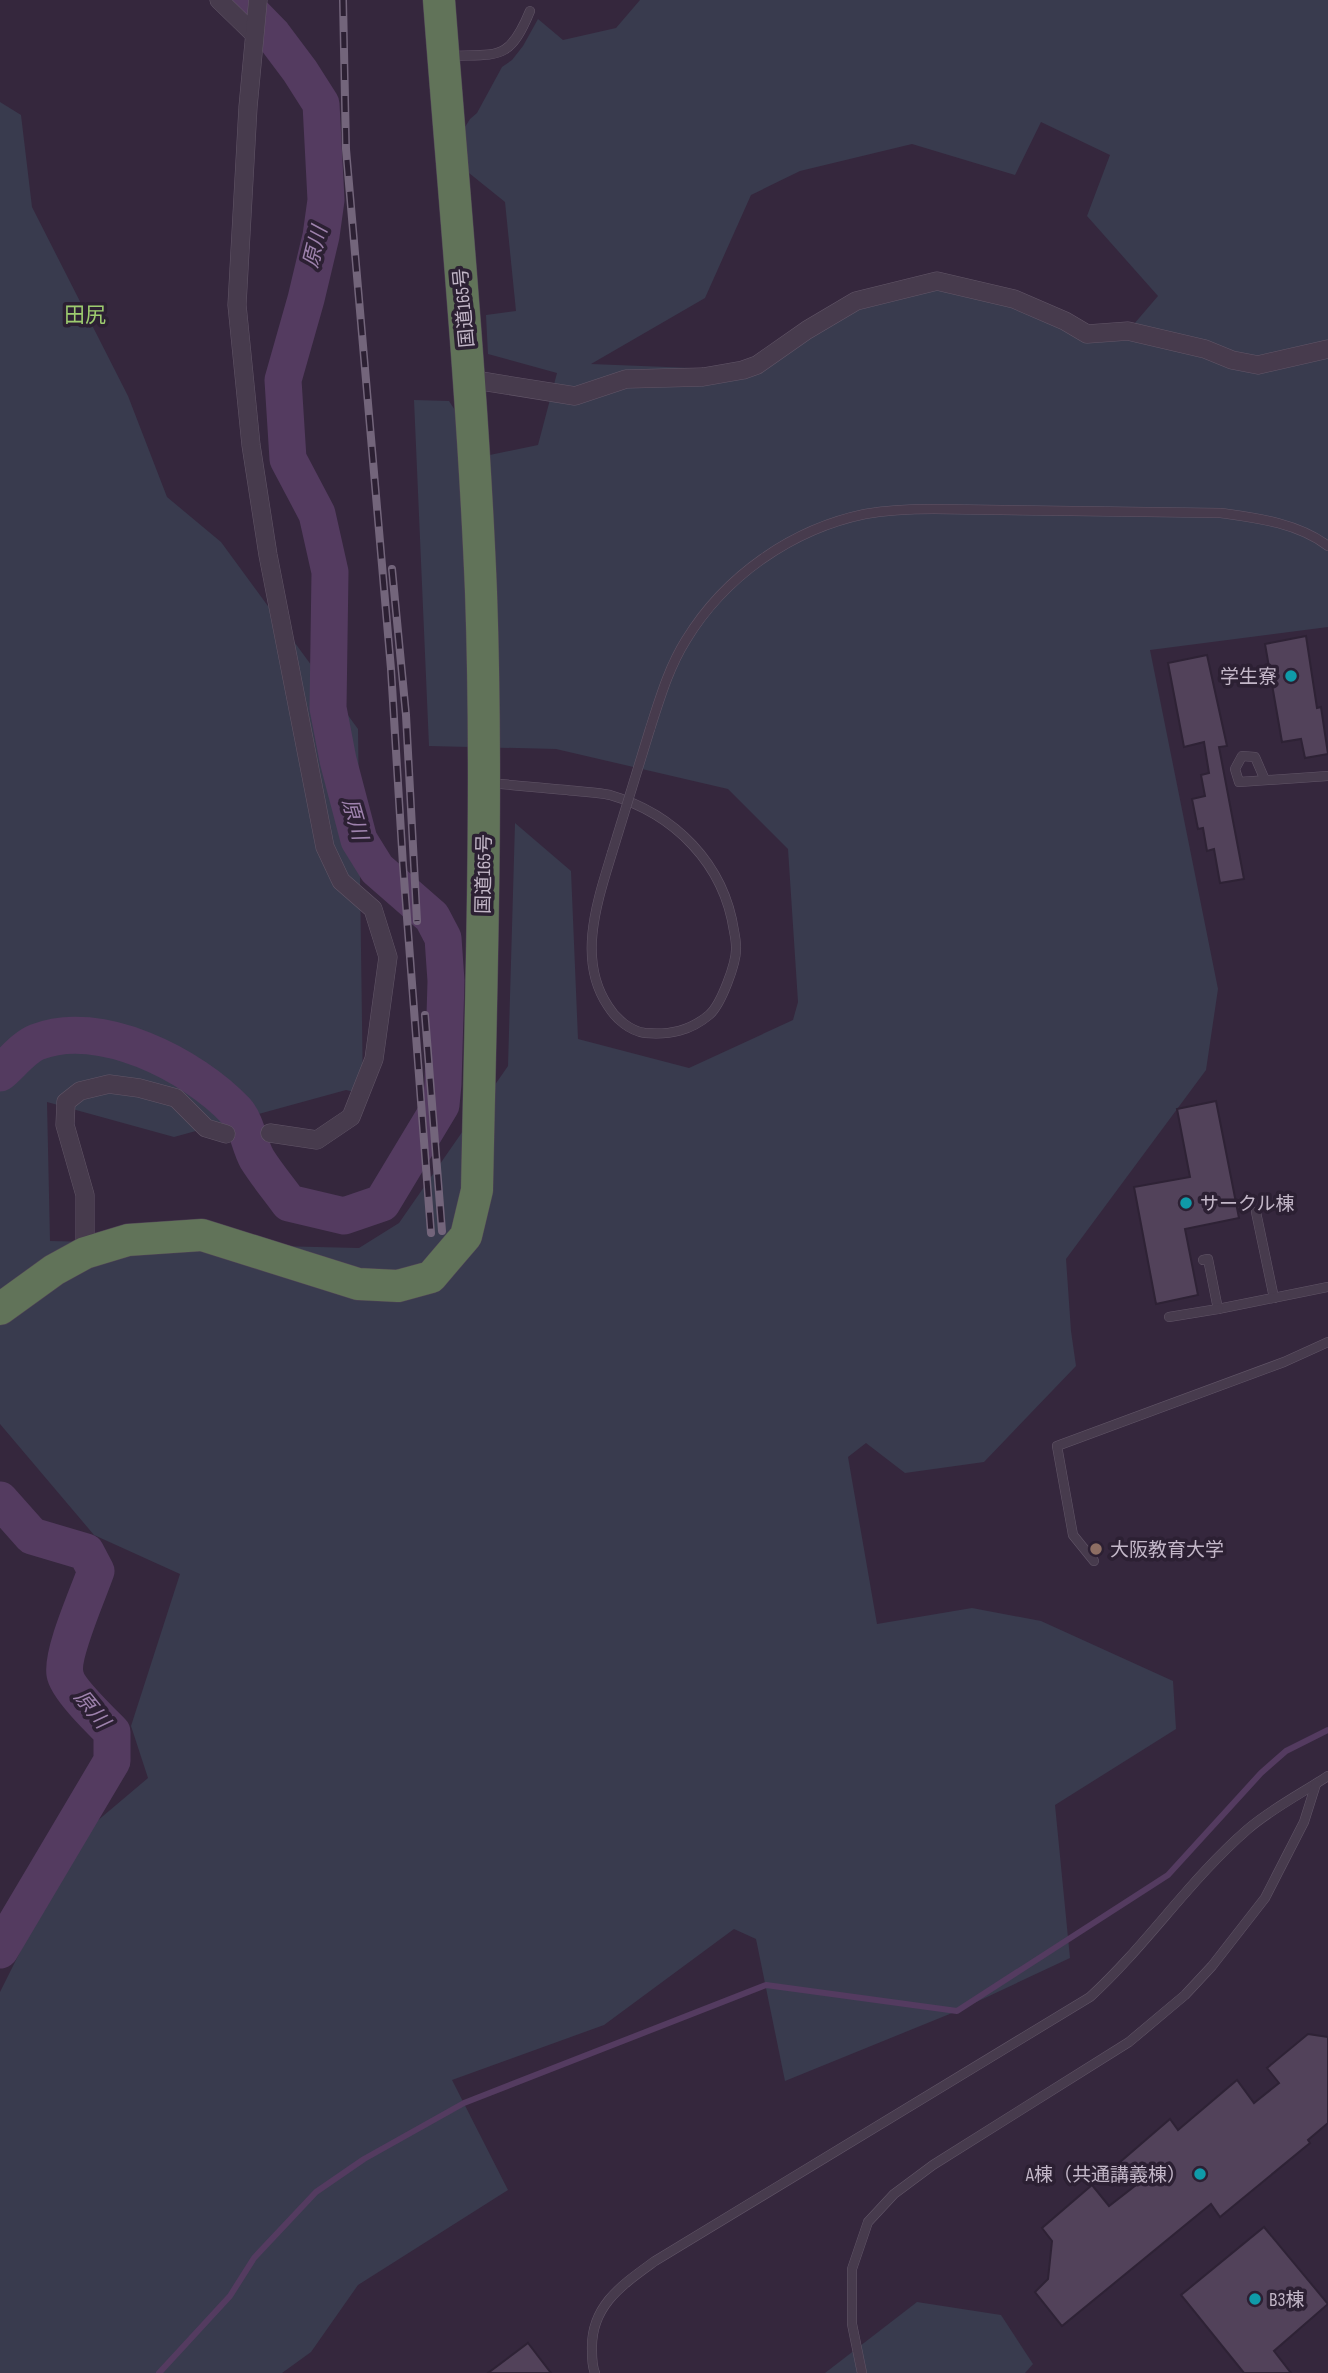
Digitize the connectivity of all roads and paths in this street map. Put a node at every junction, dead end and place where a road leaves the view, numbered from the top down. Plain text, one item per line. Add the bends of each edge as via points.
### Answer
1 (219, 0) edge
2 (258, 0) edge
3 (439, 0) edge
4 (530, 10) dead end
5 (254, 34) junction
6 (443, 56) junction
7 (1328, 349) edge
8 (469, 379) junction
9 (1328, 546) edge
10 (1328, 776) edge
11 (1265, 780) dead end
12 (485, 783) junction
13 (270, 1133) dead end
14 (226, 1134) dead end
15 (1256, 1212) dead end
16 (85, 1253) junction
17 (1203, 1260) dead end
18 (1328, 1287) edge
19 (1274, 1298) junction
20 (0, 1309) edge
21 (1218, 1309) junction
22 (1169, 1317) dead end
23 (1328, 1342) edge
24 (1094, 1560) dead end
25 (1328, 1776) edge
26 (1316, 1784) junction
27 (595, 2373) edge
28 (862, 2373) edge

1 - 5 street
2 - 5 street
3 - 6 highway, 国道165号
4 - 6 lane via 513,44 498,54
5 - 13 street via 237,305 251,445 325,847 341,881 373,909 388,957 374,1059 351,1117 317,1140
6 - 8 highway, 国道165号
7 - 8 street via 1258,365 1128,331 1087,334 1014,299 937,281 856,301 743,370 703,377 626,379 575,396
8 - 12 highway, 国道165号 via 481,591
9 - 12 lane, bridge via 1291,527 1221,513 901,509 827,525 769,554 720,594 686,640 666,680 650,729 612,853 595,910 592,960 599,993 616,1019 639,1032 662,1035 689,1029 712,1013 737,949 731,909 701,853 658,816 641,806 607,794
10 - 11 lane
12 - 16 highway, 国道165号 via 477,1190 466,1236 431,1277 398,1286 358,1284 202,1236 128,1240
14 - 16 street via 206,1128 176,1098 138,1088 109,1084 80,1091 66,1102 65,1125 85,1195
15 - 19 lane
16 - 20 highway, 国道165号
17 - 21 lane via 1208,1259
18 - 19 lane
19 - 21 lane
21 - 22 lane
23 - 24 lane via 1057,1446 1073,1535
25 - 26 lane
26 - 27 lane via 1250,1827 1184,1892 1118,1972 1090,1997 622,2285 600,2311 591,2334
26 - 28 lane via 1304,1822 1265,1898 1185,1995 1129,2042 913,2180 869,2222 852,2269 852,2324

